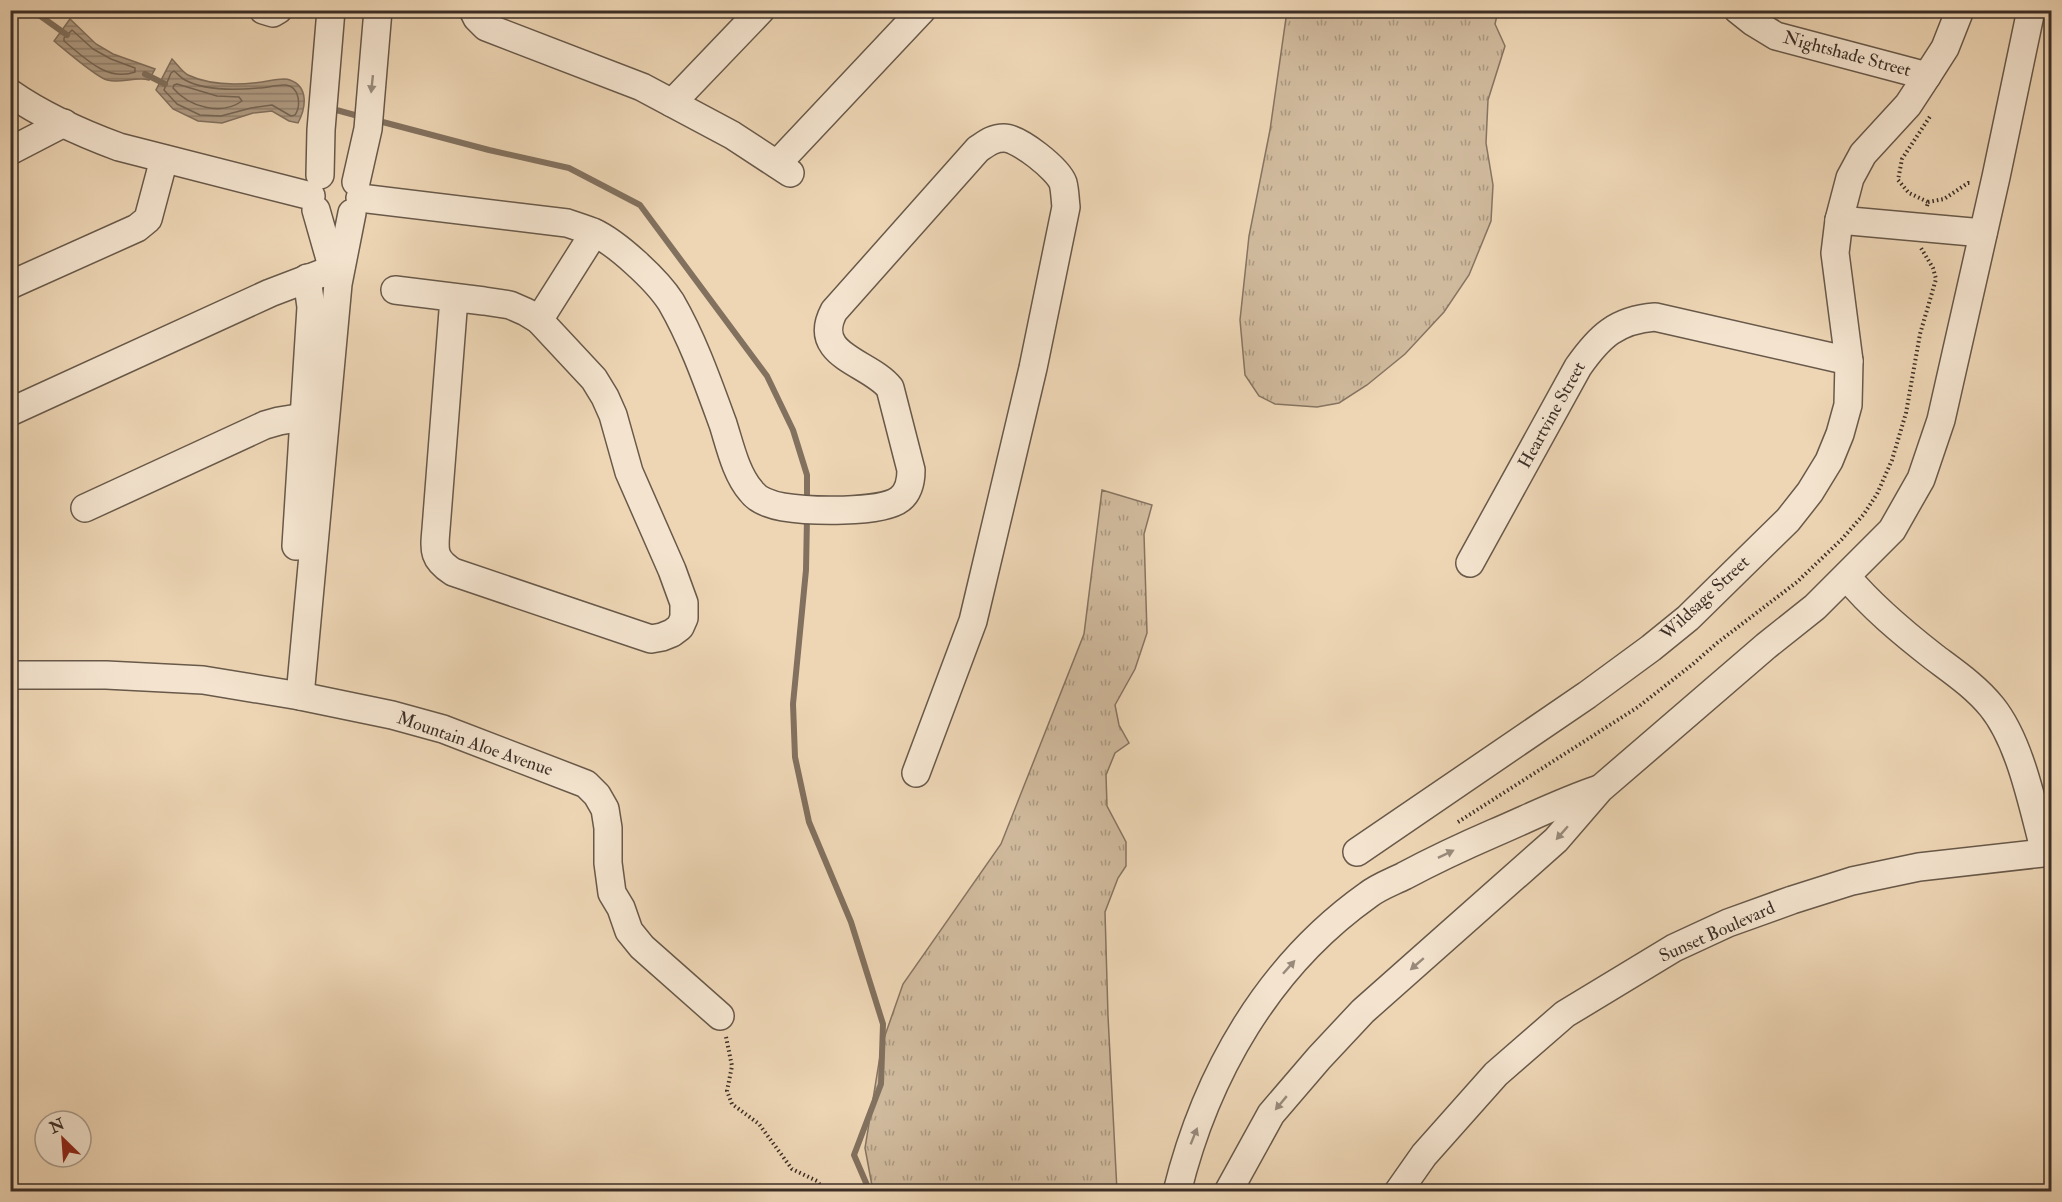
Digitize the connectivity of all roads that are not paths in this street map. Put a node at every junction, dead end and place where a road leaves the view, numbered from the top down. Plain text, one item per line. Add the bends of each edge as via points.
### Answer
1 (263, 10) edge
2 (278, 10) edge
3 (331, 10) edge
4 (378, 10) edge
5 (761, 10) edge
6 (922, 10) edge
7 (1737, 10) edge
8 (1960, 10) edge
9 (2031, 10) edge
10 (483, 13) edge
11 (1927, 76) junction
12 (10, 93) edge
13 (672, 102) junction
14 (64, 123) junction
15 (10, 151) edge
16 (164, 159) junction
17 (316, 194) junction
18 (356, 197) junction
19 (1839, 219) junction
20 (594, 233) junction
21 (1983, 233) junction
22 (337, 273) junction
23 (307, 278) junction
24 (10, 285) edge
25 (395, 290) dead end
26 (454, 298) junction
27 (539, 320) junction
28 (1849, 361) junction
29 (10, 412) edge
30 (304, 417) junction
31 (85, 508) dead end
32 (1470, 563) dead end
33 (1847, 577) junction
34 (291, 621) dead end
35 (10, 675) edge
36 (300, 696) junction
37 (916, 772) dead end
38 (1600, 789) junction
39 (1357, 852) dead end
40 (2048, 852) edge
41 (720, 1016) road end
42 (1177, 1191) edge
43 (1228, 1191) edge
44 (1398, 1191) edge

1 - 2 street via 273,14
3 - 17 street
4 -> 18 street via 368,129
5 - 13 street
6 - 13 street via 784,169
7 - 11 street, Nightshade Street via 1776,36
8 - 11 street, Nightshade Street via 1945,48
9 - 21 street
10 - 13 street via 486,27
11 - 19 street, Nightshade Street via 1908,105 1863,154 1850,178
12 - 14 street
14 - 15 street
14 - 16 street via 119,147
16 - 17 street
16 - 24 street via 148,219 137,228
17 - 18 street via 336,170 344,172
17 - 18 street via 322,216 338,219
17 - 22 street
18 - 20 street via 567,223
18 - 22 street
19 - 21 street
19 - 28 street, Wildsage Street via 1835,253
20 - 27 street
20 - 37 street via 633,259 670,300 691,342 750,491 759,499 784,507 878,508 901,498 910,481 911,470 890,388 884,380 836,350 828,333 828,322 978,149 992,140 1013,139 1058,174 1066,207 1033,368 973,621
21 - 33 street via 1941,420 1921,479 1892,530
22 - 23 street
22 - 36 street
23 - 29 street
23 - 30 street via 311,307
25 - 26 street
26 - 27 street via 510,305
26 - 27 street via 436,557 453,572 651,639 662,637 680,627 684,603 629,472 613,415 594,379
28 - 32 street, Heartvine Street via 1655,317 1618,326 1605,334 1578,367
28 - 39 street, Wildsage Street via 1848,405 1840,434 1829,461 1788,520 1688,618 1651,648
30 - 31 street via 265,425
30 - 34 street
33 - 38 street
33 - 40 street via 1866,600 1993,708 2010,737
35 - 36 street, Mountain Aloe Avenue via 203,680
36 - 41 street, Mountain Aloe Avenue via 443,729 586,784 605,809 612,892 629,931
42 -> 38 street via 1191,1143 1239,1036 1288,966 1369,894 1566,800
38 -> 43 street via 1556,840 1363,1011 1319,1058 1271,1114
40 - 44 street, Sunset Boulevard via 1919,867 1852,881 1728,923 1674,948 1564,1014 1496,1074 1424,1155

